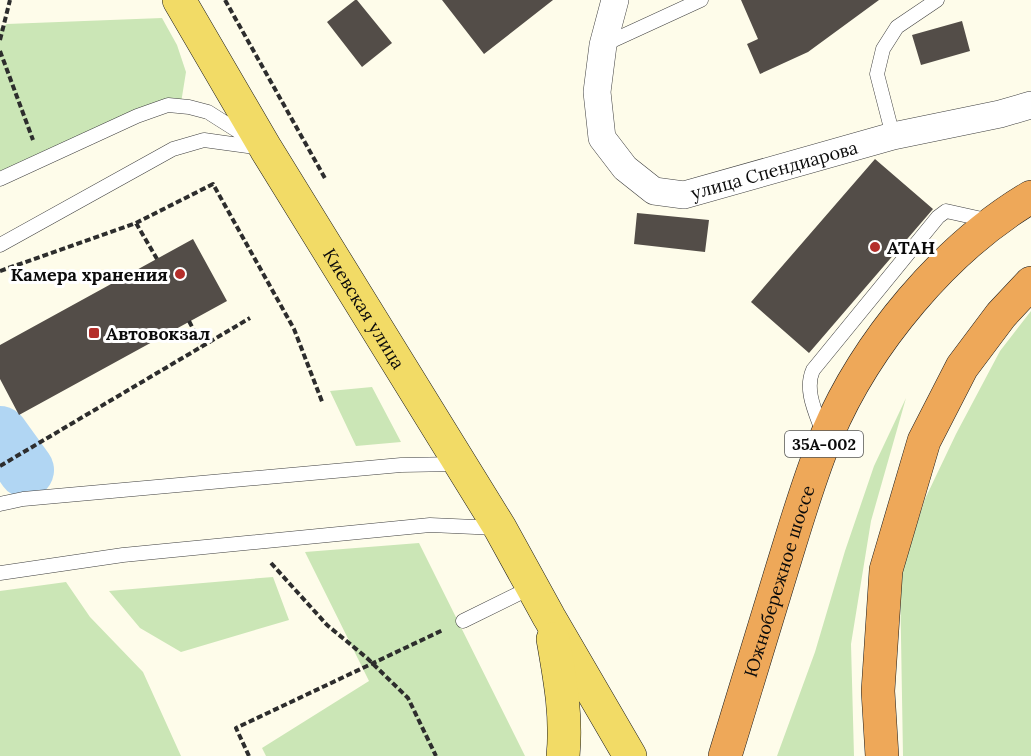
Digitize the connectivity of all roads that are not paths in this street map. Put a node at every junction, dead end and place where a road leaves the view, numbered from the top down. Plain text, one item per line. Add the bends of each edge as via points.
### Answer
1 (179, 0) edge
2 (615, 0) edge
3 (701, 0) edge
4 (937, 0) edge
5 (603, 45) junction
6 (1031, 105) edge
7 (892, 136) junction
8 (266, 149) junction
9 (0, 179) edge
10 (1031, 197) edge
11 (1031, 216) edge
12 (996, 222) junction
13 (0, 245) edge
14 (1031, 283) edge
15 (825, 441) junction
16 (459, 464) junction
17 (0, 504) edge
18 (500, 528) junction
19 (0, 573) edge
20 (532, 587) junction
21 (549, 617) junction
22 (463, 621) road end
23 (563, 756) edge
24 (630, 756) edge
25 (725, 756) edge
26 (747, 756) edge
27 (882, 756) edge

1 - 8 main road, Киевская улица
2 - 5 street, улица Спендиарова
3 - 5 lane
4 - 7 lane via 897,27 884,49 878,74
5 - 7 street, улица Спендиарова via 597,92 602,138 625,168 654,190 684,195
6 - 7 street, улица Спендиарова
8 - 9 lane via 208,112 168,105
8 - 13 lane via 204,140 173,149
8 - 16 main road, Киевская улица
10 - 12 highway, Южнобережное шоссе / 35А-002
11 - 26 highway, Южнобережное шоссе / 35А-002 via 974,263 924,318 879,376 839,452 813,521
12 - 15 highway, Южнобережное шоссе / 35А-002 via 957,253 905,307 864,366
12 - 15 lane via 946,211 938,217 813,370 809,390
14 - 27 highway via 1001,315 962,368 924,441 886,570 878,691
15 - 25 highway, Южнобережное шоссе / 35А-002 via 802,503
16 - 17 lane via 401,465
16 - 18 main road, Киевская улица
18 - 19 lane via 430,525 123,555
18 - 20 main road, Киевская улица
20 - 21 main road, Киевская улица
20 - 22 lane
21 - 23 main road via 564,700
21 - 24 main road, Киевская улица

